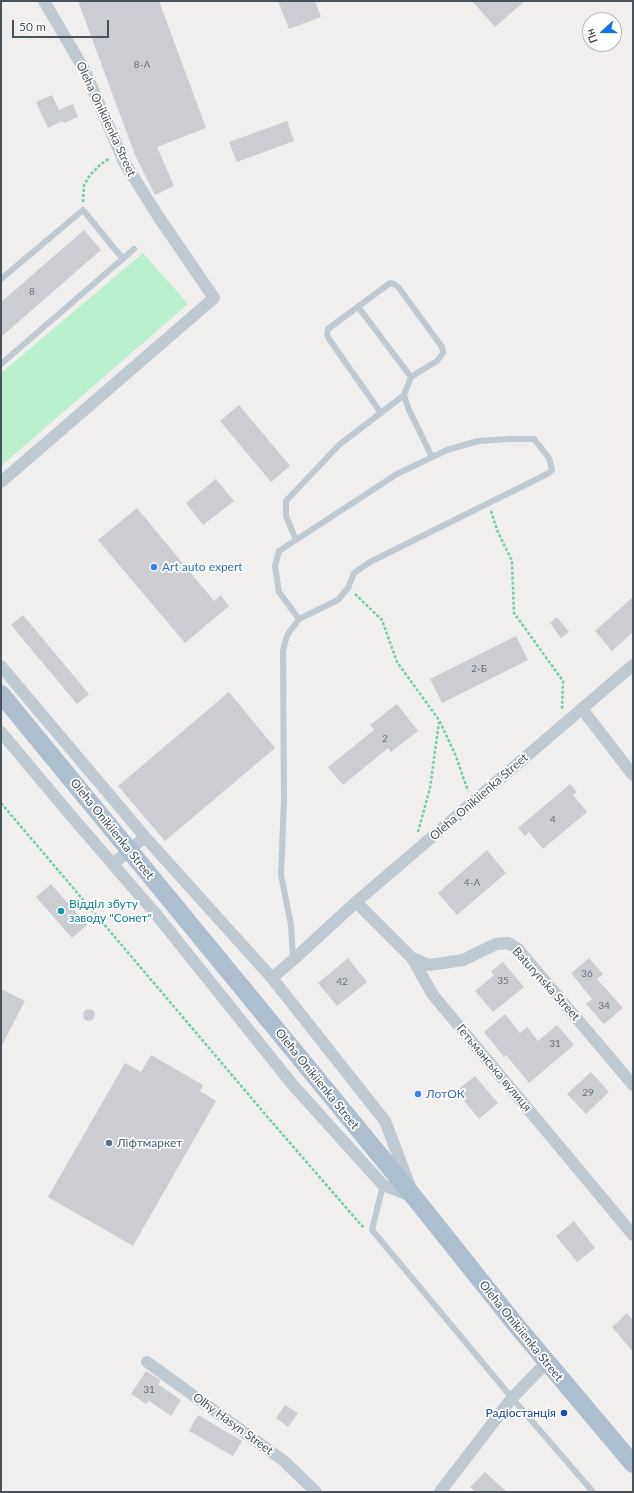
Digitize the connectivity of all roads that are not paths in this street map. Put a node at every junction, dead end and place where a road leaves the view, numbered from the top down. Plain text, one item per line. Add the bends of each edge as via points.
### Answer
1 (44, 1) edge
2 (134, 250) dead end
3 (123, 259) junction
4 (1, 279) edge
5 (359, 308) junction
6 (1, 364) edge
7 (411, 377) junction
8 (404, 395) junction
9 (381, 413) junction
10 (432, 457) junction
11 (1, 482) edge
12 (296, 540) junction
13 (299, 619) junction
14 (633, 665) edge
15 (1, 666) edge
16 (1, 694) edge
17 (582, 709) junction
18 (1, 732) edge
19 (633, 775) edge
20 (145, 837) junction
21 (113, 864) junction
22 (356, 902) junction
23 (412, 958) junction
24 (294, 960) junction
25 (272, 978) junction
26 (633, 1085) edge
27 (383, 1185) junction
28 (414, 1197) junction
29 (633, 1235) edge
30 (147, 1362) dead end
31 (547, 1362) junction
32 (512, 1398) junction
33 (633, 1464) edge
34 (316, 1492) edge
35 (440, 1492) edge
36 (593, 1492) edge

1 - 11 street, Oleha Onikiienka Street via 85,71 124,162 214,298
2 - 3 lane
3 - 4 lane via 83,210
3 - 6 lane
5 - 7 lane
5 - 7 lane via 390,284 399,288 442,346 443,353 437,361
5 - 9 lane via 328,329 327,334
7 - 8 lane
8 - 9 lane
8 - 10 lane
9 - 12 lane via 339,445 286,501 286,516
10 - 12 lane via 397,474
10 - 13 lane via 478,441 534,439 549,458 552,470 370,562 354,573 348,588 338,600
12 - 13 lane via 279,551 274,566 279,592
13 - 24 lane via 284,642 284,800 281,875 291,925
14 - 17 street, Oleha Onikiienka Street
15 - 20 street
16 - 28 main road, Oleha Onikiienka Street
17 - 19 street
17 - 22 street, Oleha Onikiienka Street
18 - 21 street
20 - 21 street
20 - 25 street
21 - 27 street via 292,1084
22 - 23 street, Гетьманська вулиця
22 - 24 street, Oleha Onikiienka Street
23 - 26 street, Baturynska Street via 429,965 462,960 496,944 508,943 518,949
23 - 29 street, Гетьманська вулиця via 433,995
24 - 25 street, Oleha Onikiienka Street
25 - 28 street via 385,1121
27 - 28 street
27 - 32 lane via 372,1230
28 - 31 main road, Oleha Onikiienka Street
30 - 34 street, Olhy Hasyn Street via 284,1461
31 - 32 street
31 - 33 main road, Oleha Onikiienka Street
32 - 35 street
32 - 36 lane

